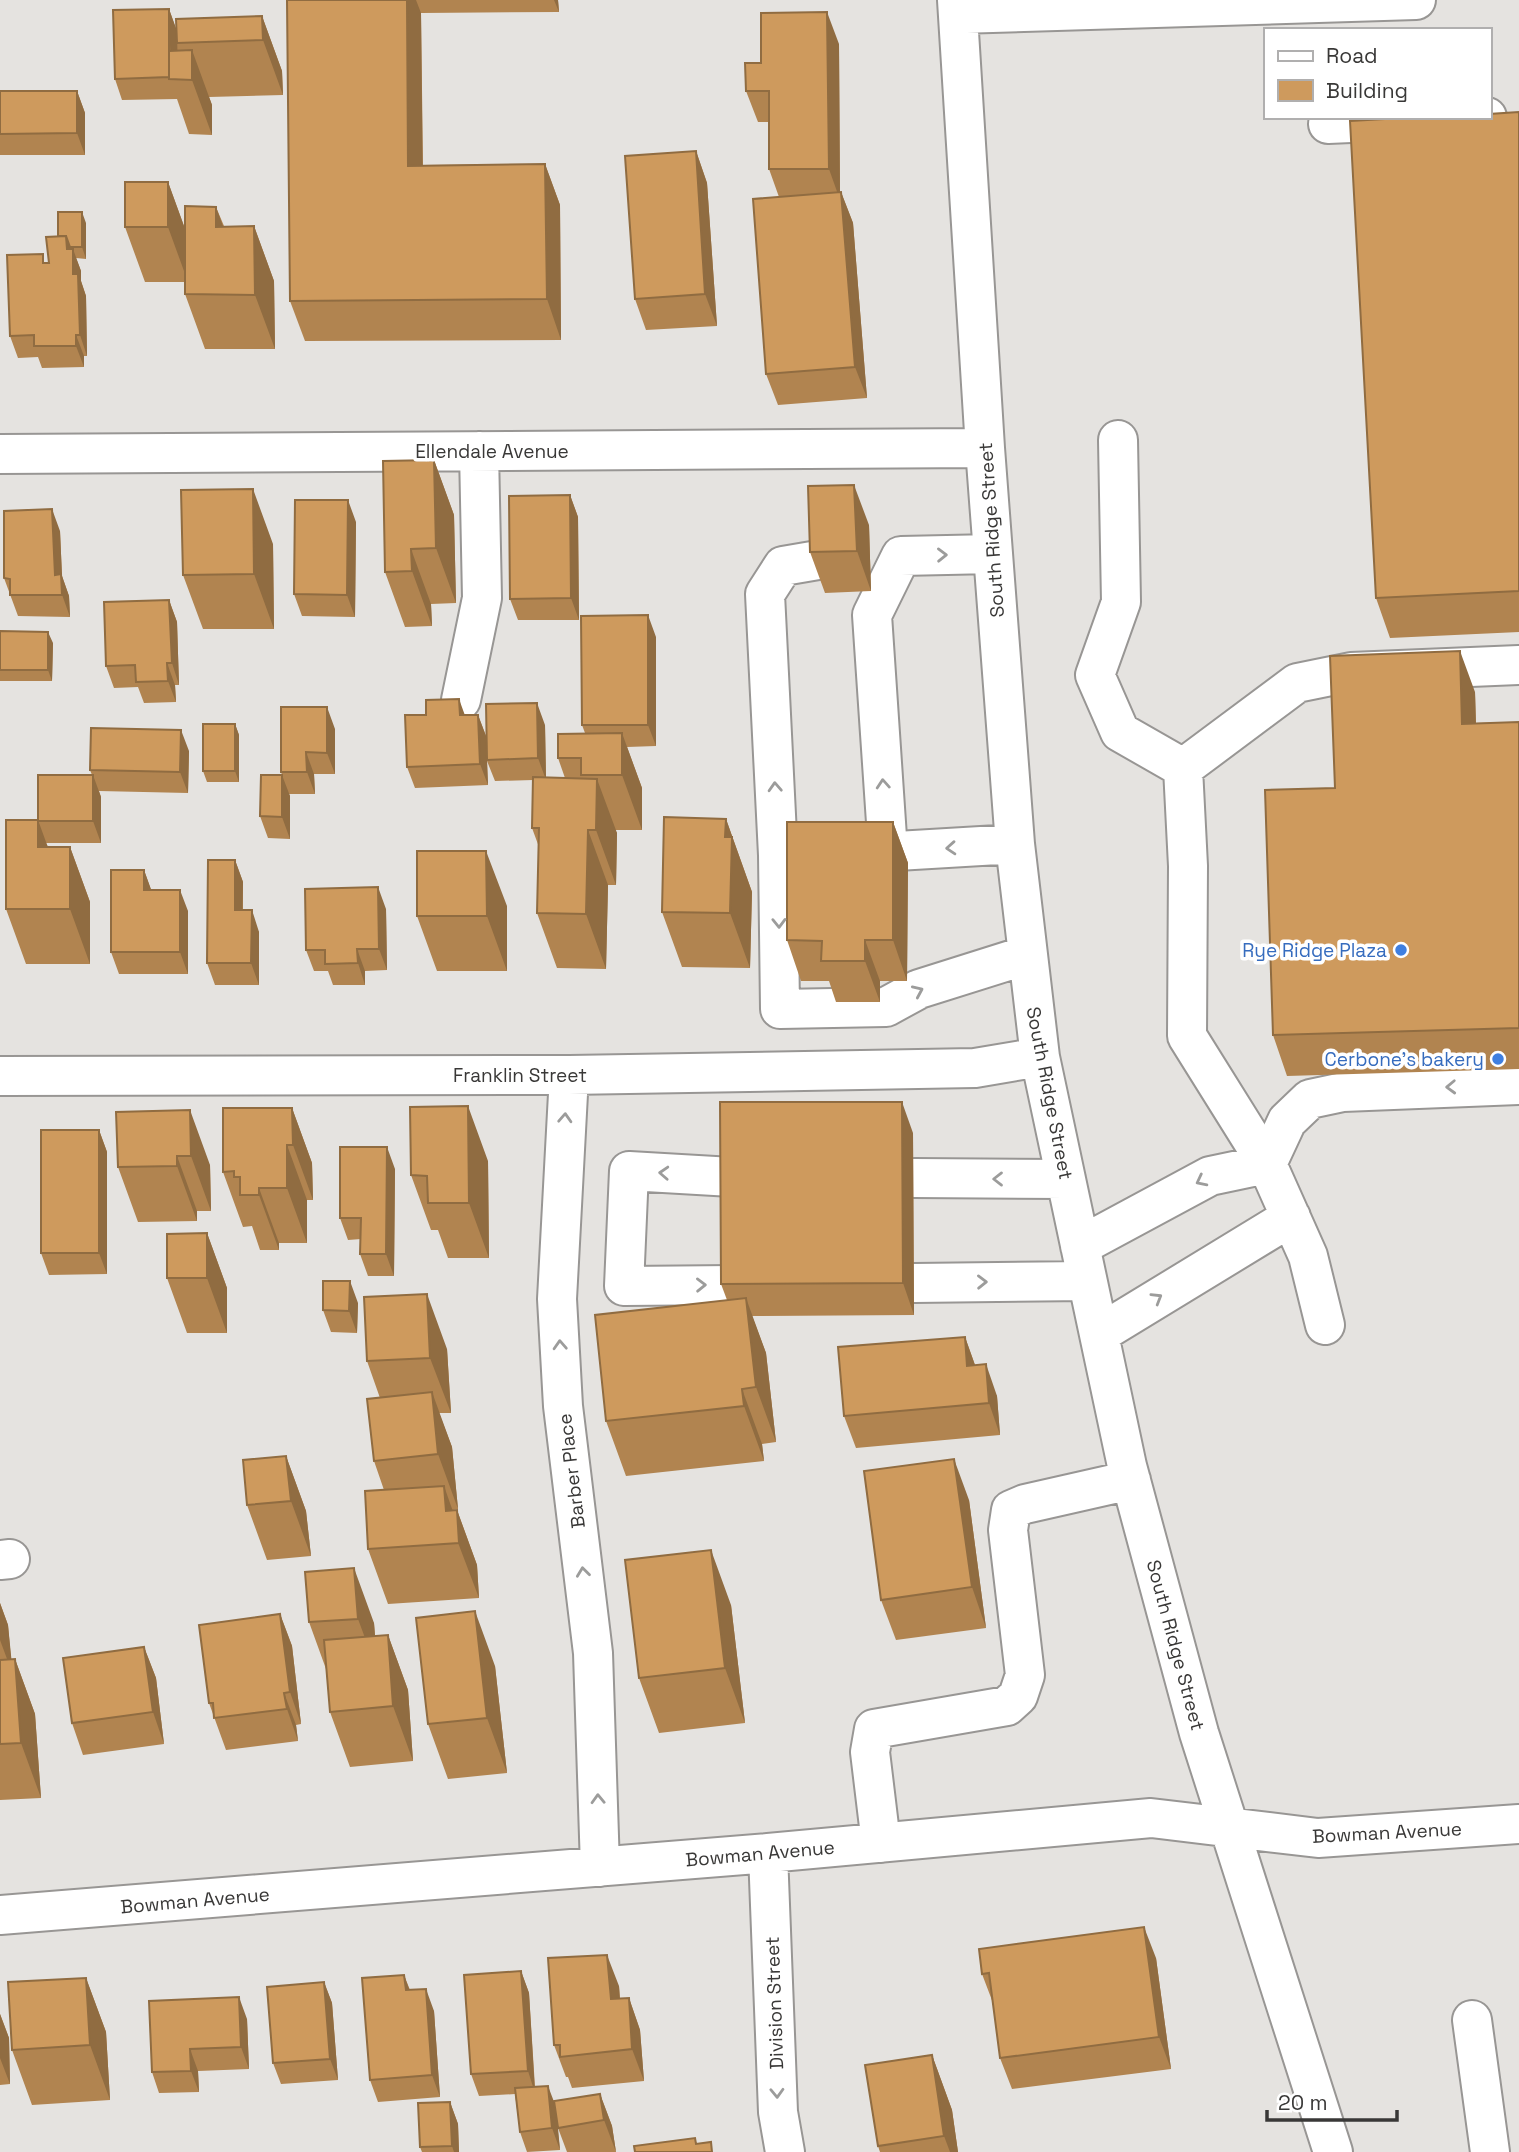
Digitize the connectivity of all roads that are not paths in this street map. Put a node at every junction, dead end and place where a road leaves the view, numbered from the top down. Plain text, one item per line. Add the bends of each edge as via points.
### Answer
1 (1416, 0) edge
2 (957, 7) edge
3 (1519, 116) edge
4 (1491, 117) edge
5 (1442, 119) edge
6 (1328, 124) dead end
7 (1118, 440) dead end
8 (985, 448) junction
9 (479, 451) junction
10 (0, 454) edge
11 (993, 554) junction
12 (824, 559) edge
13 (1519, 665) edge
14 (461, 700) edge
15 (1183, 768) junction
16 (1015, 844) junction
17 (888, 852) junction
18 (778, 855) junction
19 (1027, 955) junction
20 (1040, 1057) junction
21 (569, 1075) junction
22 (0, 1076) edge
23 (1519, 1085) edge
24 (1267, 1164) junction
25 (732, 1177) edge
26 (914, 1178) dead end
27 (1066, 1179) junction
28 (1290, 1217) junction
29 (1084, 1264) junction
30 (914, 1283) dead end
31 (733, 1285) edge
32 (1325, 1325) dead end
33 (1099, 1334) junction
34 (1131, 1480) junction
35 (1519, 1824) edge
36 (1230, 1827) junction
37 (881, 1843) junction
38 (768, 1853) junction
39 (600, 1867) junction
40 (0, 1915) edge
41 (1472, 2020) dead end
42 (785, 2152) edge
43 (1333, 2152) edge
44 (1490, 2152) edge

1 - 2 street
2 - 8 street, South Ridge Street
3 - 4 street
5 - 6 street
7 - 15 street via 1121,602 1095,675 1120,732
8 - 9 street, Ellendale Avenue
8 - 11 street, South Ridge Street
9 - 10 street, Ellendale Avenue
9 - 14 street via 482,598
11 - 16 street, South Ridge Street
17 -> 11 street via 872,615 886,556
18 -> 12 street via 765,594 783,566
13 - 15 street via 1351,672 1297,683
15 - 24 street via 1188,866 1187,1036
16 -> 17 street
16 - 19 street, South Ridge Street
17 - 18 street
18 -> 19 street via 780,1009 886,1007 919,989
19 - 20 street, South Ridge Street
20 - 21 street, Franklin Street via 975,1068
20 - 27 street, South Ridge Street
21 - 22 street, Franklin Street
39 -> 21 street, Barber Place via 593,1653 563,1406 557,1299
23 -> 24 street via 1343,1092 1310,1099 1287,1121
24 - 28 street
24 -> 29 street via 1210,1176
25 -> 31 street via 629,1171 624,1286
27 -> 26 street
27 - 29 street, South Ridge Street
28 - 32 street via 1308,1255
33 -> 28 street
30 -> 29 street
29 - 33 street, South Ridge Street
33 - 34 street, South Ridge Street
34 - 36 street, South Ridge Street via 1199,1733
34 - 37 street via 1011,1510 1007,1530 1025,1675 1018,1696 1007,1706 874,1729 870,1752
35 - 36 street, Bowman Avenue via 1318,1838
36 - 37 street, Bowman Avenue via 1151,1818
36 - 43 street, South Ridge Street
37 - 38 street, Bowman Avenue
38 - 39 street, Bowman Avenue
38 -> 42 street, Division Street via 778,2112
39 - 40 street, Bowman Avenue
41 - 44 street

